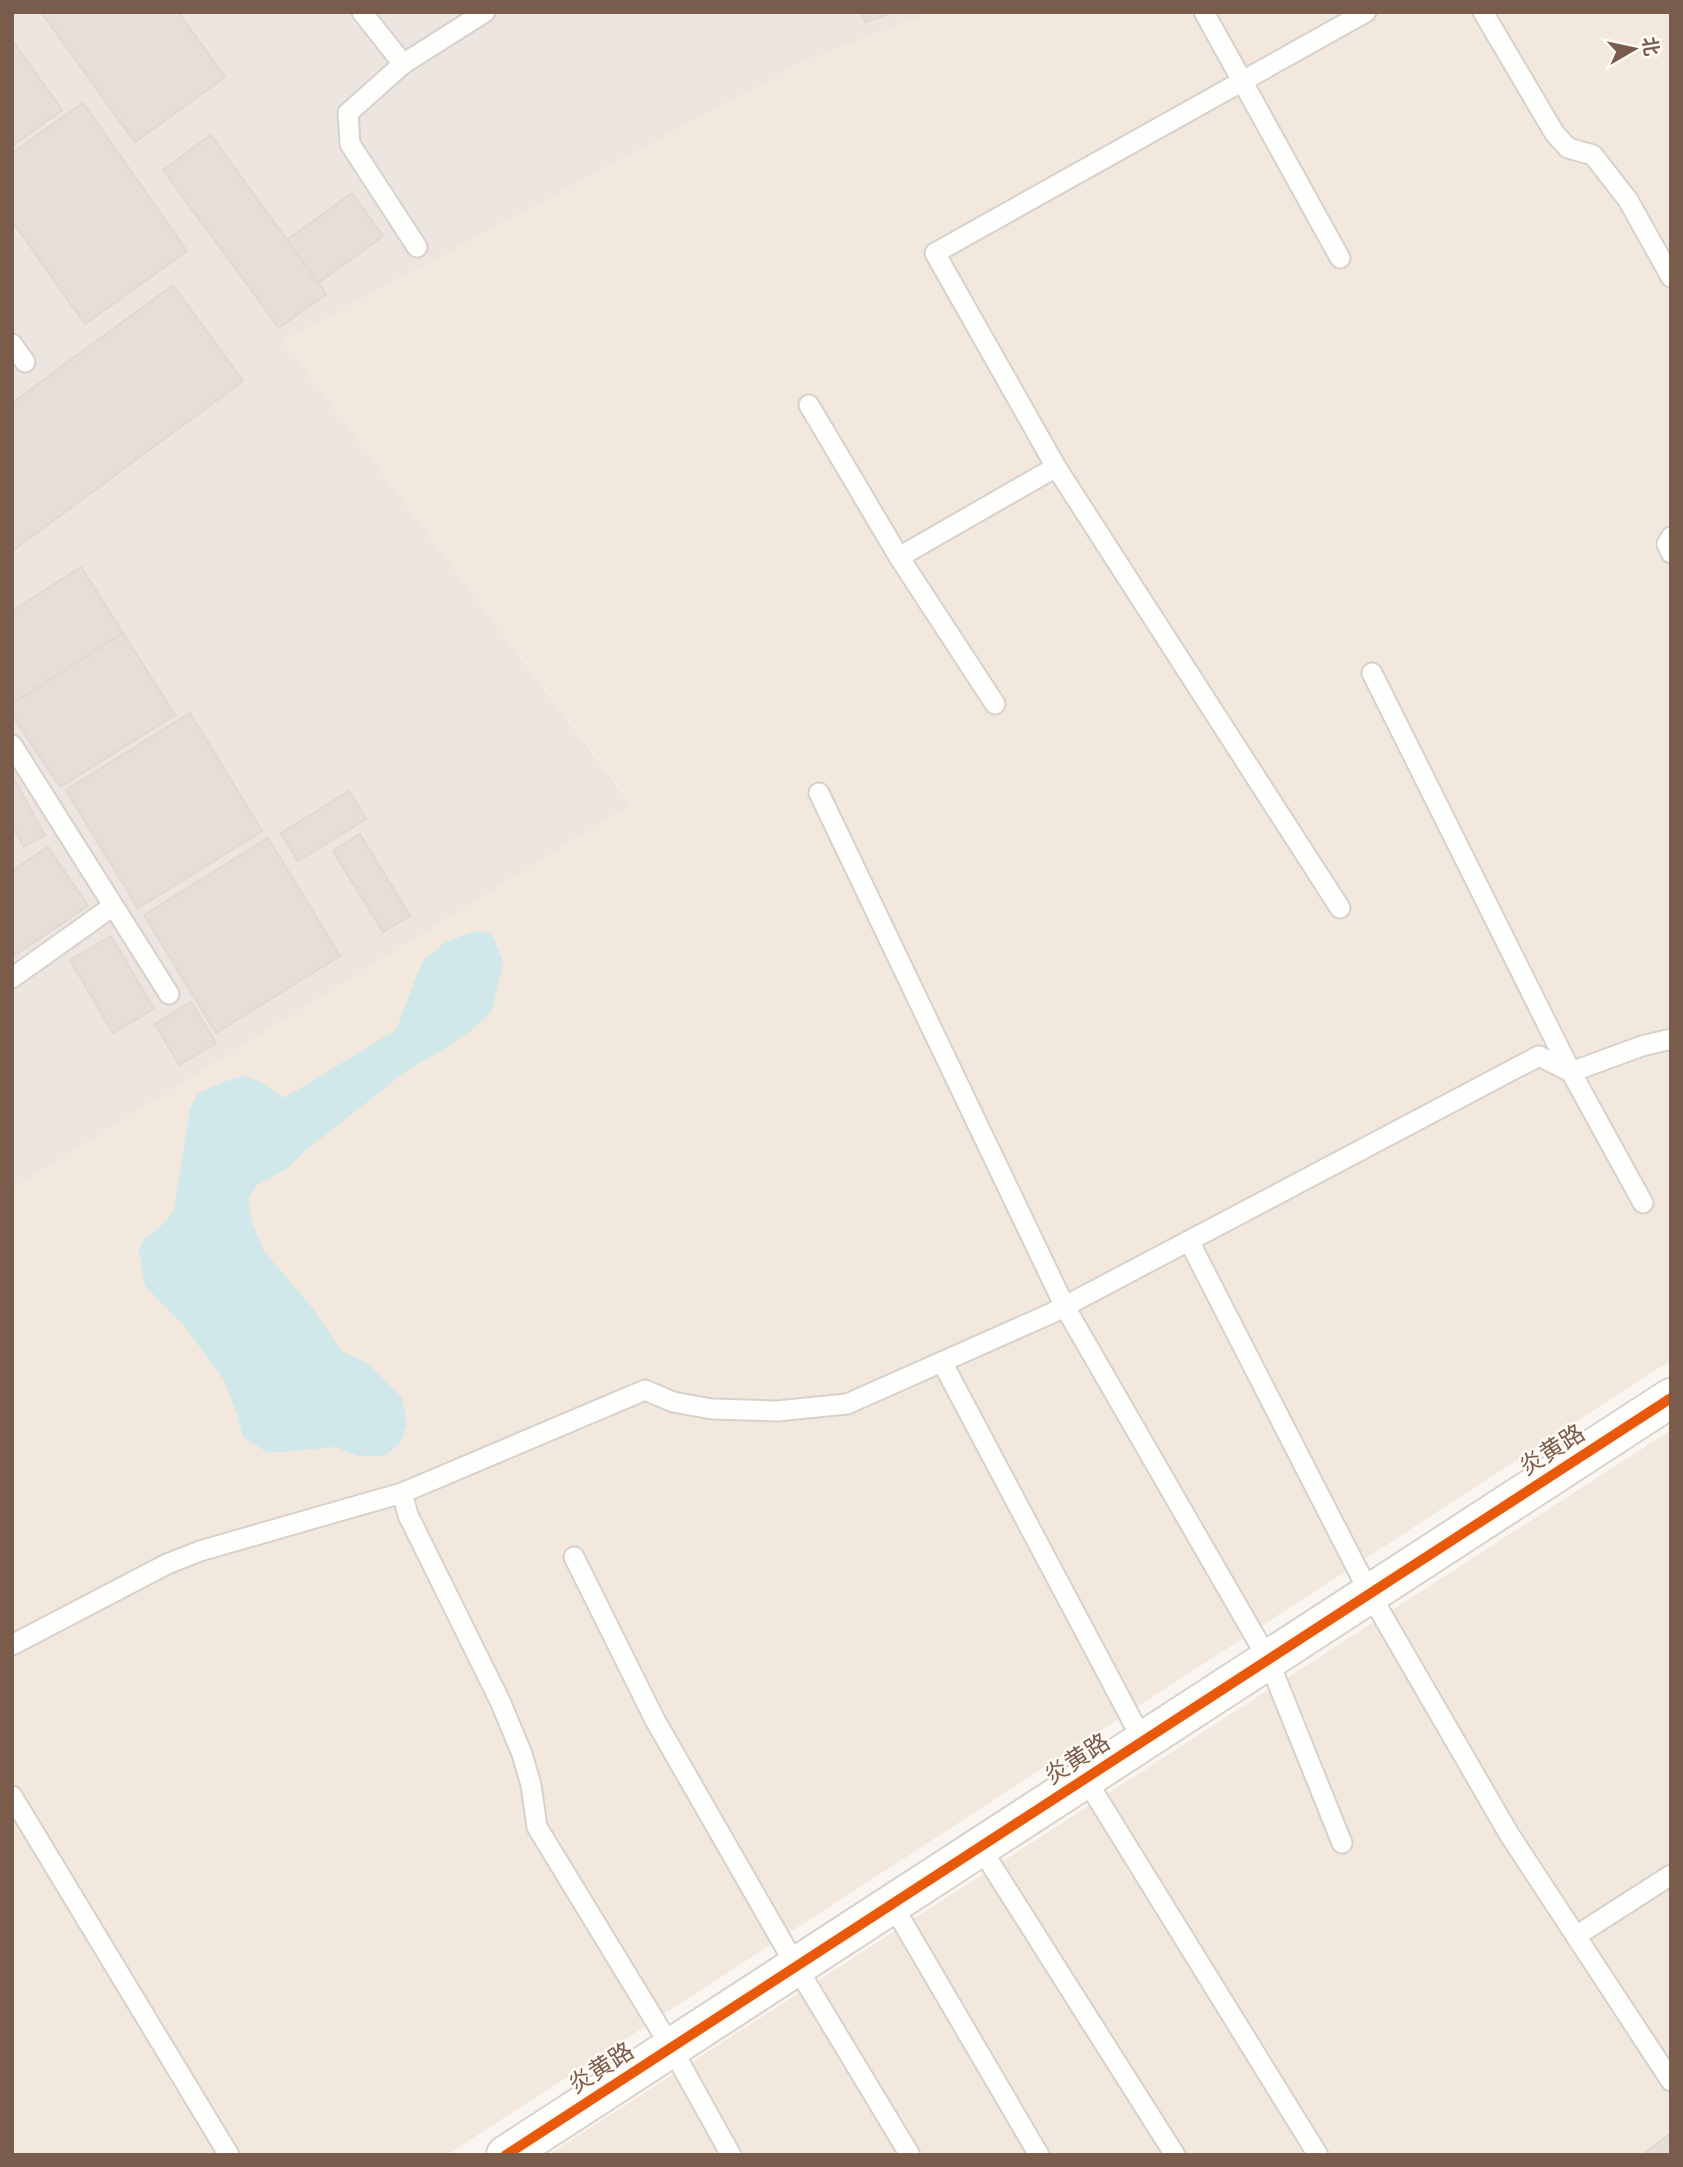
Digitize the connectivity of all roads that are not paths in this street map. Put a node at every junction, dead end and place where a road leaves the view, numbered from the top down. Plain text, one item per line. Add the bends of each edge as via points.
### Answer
1 (362, 12) edge
2 (485, 12) edge
3 (1204, 12) edge
4 (1366, 12) edge
5 (1483, 12) edge
6 (403, 64) junction
7 (1243, 81) junction
8 (417, 247) dead end
9 (1340, 258) dead end
10 (1671, 277) edge
11 (12, 344) edge
12 (25, 362) dead end
13 (809, 405) dead end
14 (1056, 467) junction
15 (1671, 537) edge
16 (1671, 553) edge
17 (899, 557) junction
18 (1372, 673) dead end
19 (995, 704) dead end
20 (12, 745) edge
21 (819, 793) dead end
22 (113, 906) junction
23 (1340, 908) dead end
24 (12, 978) edge
25 (169, 995) dead end
26 (1671, 1039) edge
27 (1571, 1072) junction
28 (1643, 1203) dead end
29 (1189, 1241) junction
30 (1065, 1307) junction
31 (942, 1362) junction
32 (1671, 1398) edge
33 (402, 1493) junction
34 (574, 1557) dead end
35 (1370, 1594) junction
36 (12, 1645) edge
37 (1268, 1659) junction
38 (1143, 1741) junction
39 (1085, 1778) junction
40 (12, 1796) edge
41 (1342, 1843) dead end
42 (980, 1847) junction
43 (1671, 1875) edge
44 (892, 1904) junction
45 (1577, 1936) junction
46 (796, 1966) junction
47 (671, 2048) junction
48 (1671, 2081) edge
49 (229, 2155) edge
50 (506, 2155) edge
51 (730, 2155) edge
52 (910, 2155) edge
53 (1039, 2155) edge
54 (1175, 2155) edge
55 (1318, 2155) edge

1 - 6 lane
2 - 6 lane
3 - 7 lane
4 - 7 lane
5 - 10 lane via 1555,134 1568,148 1593,155 1628,200
6 - 8 lane via 348,114 350,144
7 - 9 lane
7 - 14 lane via 935,253
11 - 12 lane
13 - 17 lane
14 - 17 lane
14 - 23 lane
15 - 16 lane via 1667,544
17 - 19 lane
18 - 27 lane
20 - 22 lane
21 - 30 lane
22 - 24 lane
22 - 25 lane
26 - 27 lane
27 - 28 lane
27 - 29 lane via 1539,1056
29 - 30 lane
29 - 35 lane
30 - 31 lane
30 - 37 lane
31 - 33 lane via 847,1404 777,1411 712,1409 673,1402 645,1390
31 - 38 lane
32 - 35 street, 炎黄路
33 - 36 lane via 167,1564
33 - 47 lane via 408,1515 522,1754 537,1827
34 - 46 lane via 655,1720
35 - 37 street, 炎黄路
35 - 45 lane via 1510,1834
37 - 38 street, 炎黄路
37 - 41 lane
38 - 39 street, 炎黄路
39 - 42 street, 炎黄路
39 - 55 lane
40 - 49 lane
42 - 44 street, 炎黄路
42 - 54 lane
43 - 45 lane
44 - 46 street, 炎黄路
44 - 53 lane
45 - 48 lane
46 - 47 street, 炎黄路
46 - 52 lane
47 - 50 street, 炎黄路
47 - 51 lane

